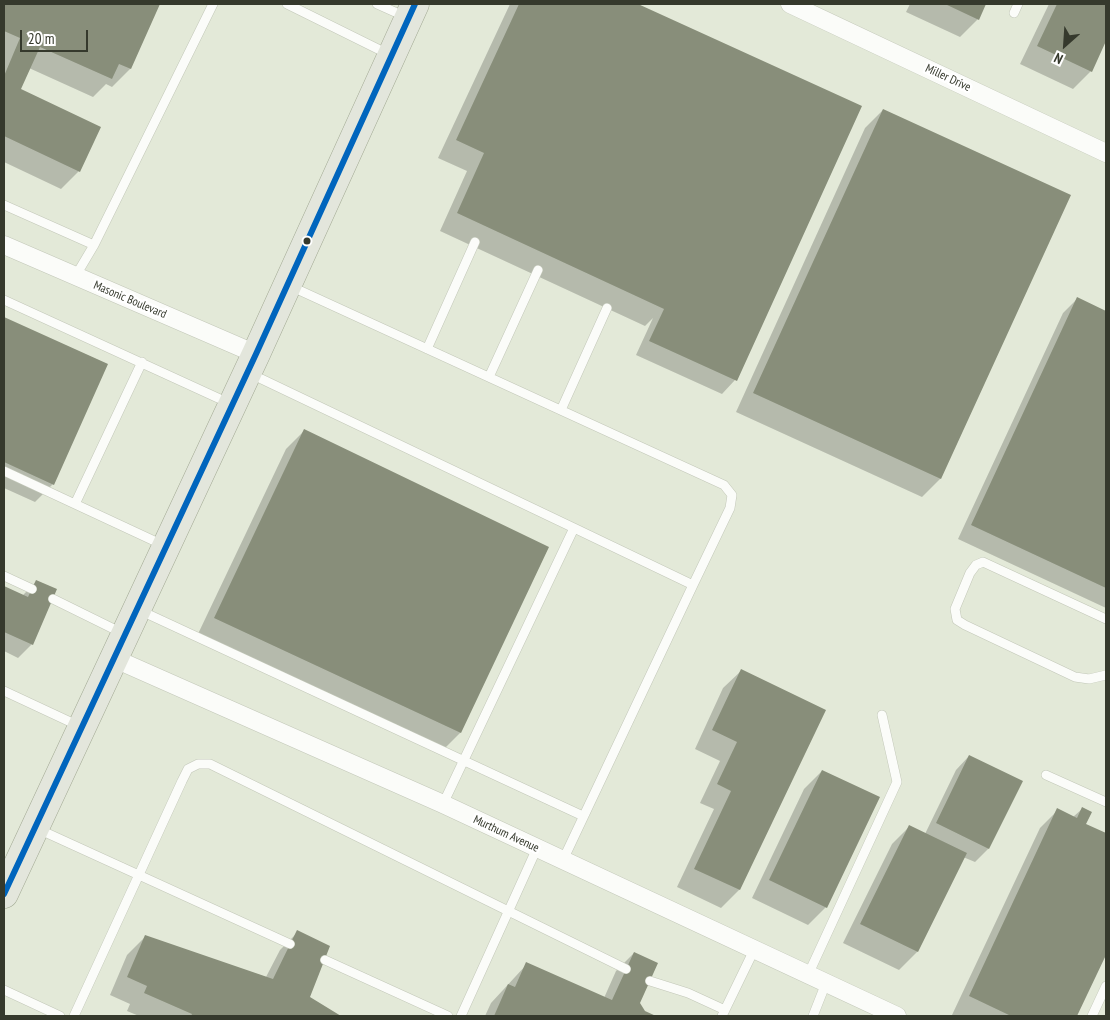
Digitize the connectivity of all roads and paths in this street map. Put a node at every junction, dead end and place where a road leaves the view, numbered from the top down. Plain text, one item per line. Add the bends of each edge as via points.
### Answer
1 (213, 4) edge
2 (287, 4) edge
3 (377, 4) edge
4 (790, 4) edge
5 (1018, 4) edge
6 (412, 11) edge
7 (1014, 13) dead end
8 (391, 56) junction
9 (1106, 153) edge
10 (4, 205) edge
11 (475, 242) dead end
12 (94, 245) junction
13 (4, 246) edge
14 (538, 270) dead end
15 (75, 277) junction
16 (288, 285) junction
17 (4, 300) edge
18 (607, 308) dead end
19 (426, 349) junction
20 (142, 362) junction
21 (252, 363) junction
22 (489, 377) junction
23 (232, 404) junction
24 (561, 410) junction
25 (4, 472) edge
26 (75, 504) junction
27 (574, 528) junction
28 (166, 546) junction
29 (4, 576) edge
30 (693, 585) junction
31 (32, 589) dead end
32 (53, 599) dead end
33 (136, 609) junction
34 (1106, 618) edge
35 (119, 646) junction
36 (1106, 675) edge
37 (4, 691) edge
38 (882, 715) dead end
39 (81, 727) junction
40 (464, 760) junction
41 (1046, 775) dead end
42 (1106, 802) edge
43 (443, 804) junction
44 (584, 816) junction
45 (34, 827) junction
46 (537, 848) junction
47 (563, 860) junction
48 (139, 875) junction
49 (4, 894) edge
50 (509, 909) junction
51 (290, 944) dead end
52 (754, 950) junction
53 (325, 960) dead end
54 (626, 969) dead end
55 (808, 975) junction
56 (650, 981) dead end
57 (826, 983) junction
58 (1106, 986) edge
59 (4, 990) edge
60 (724, 1013) edge
61 (60, 1016) edge
62 (74, 1016) edge
63 (448, 1016) edge
64 (462, 1016) edge
65 (812, 1016) edge
66 (897, 1016) edge
67 (1092, 1016) edge

1 - 12 lane
2 - 8 lane
3 - 6 lane
4 - 9 street, Miller Drive
5 - 7 lane
6 - 8 main road
8 - 16 main road
10 - 12 lane
11 - 19 lane
12 - 15 lane
13 - 15 street, Masonic Boulevard
14 - 22 lane
15 - 21 street, Masonic Boulevard
16 - 19 lane
16 - 21 main road
17 - 20 lane
18 - 24 lane
19 - 22 lane
20 - 23 lane
20 - 26 lane
21 - 23 main road
21 - 27 lane
22 - 24 lane
23 - 28 main road
24 - 30 lane via 724,485 732,496 730,508
25 - 26 lane
26 - 28 lane
27 - 30 lane
27 - 40 lane
28 - 33 main road
29 - 31 lane
30 - 44 lane
32 - 35 lane
33 - 35 main road
33 - 40 lane
34 - 36 lane via 984,562 976,565 970,573 955,609 957,620 965,625 1075,677 1089,679
35 - 39 main road
35 - 43 street, Murthum Avenue
37 - 39 lane
38 - 55 lane via 897,782
39 - 45 main road
40 - 43 lane
40 - 44 lane
41 - 42 lane
43 - 46 street, Murthum Avenue
44 - 47 lane
45 - 48 lane
45 - 49 main road
46 - 47 street, Murthum Avenue
46 - 50 lane
47 - 52 street, Murthum Avenue
48 - 50 lane via 188,769 198,764 210,764
48 - 51 lane
48 - 62 lane
50 - 54 lane
50 - 64 lane
52 - 55 street, Murthum Avenue
52 - 60 lane
53 - 63 lane
55 - 57 street, Murthum Avenue
56 - 60 lane via 688,993
57 - 65 lane
57 - 66 street, Murthum Avenue
58 - 67 lane
59 - 61 lane

